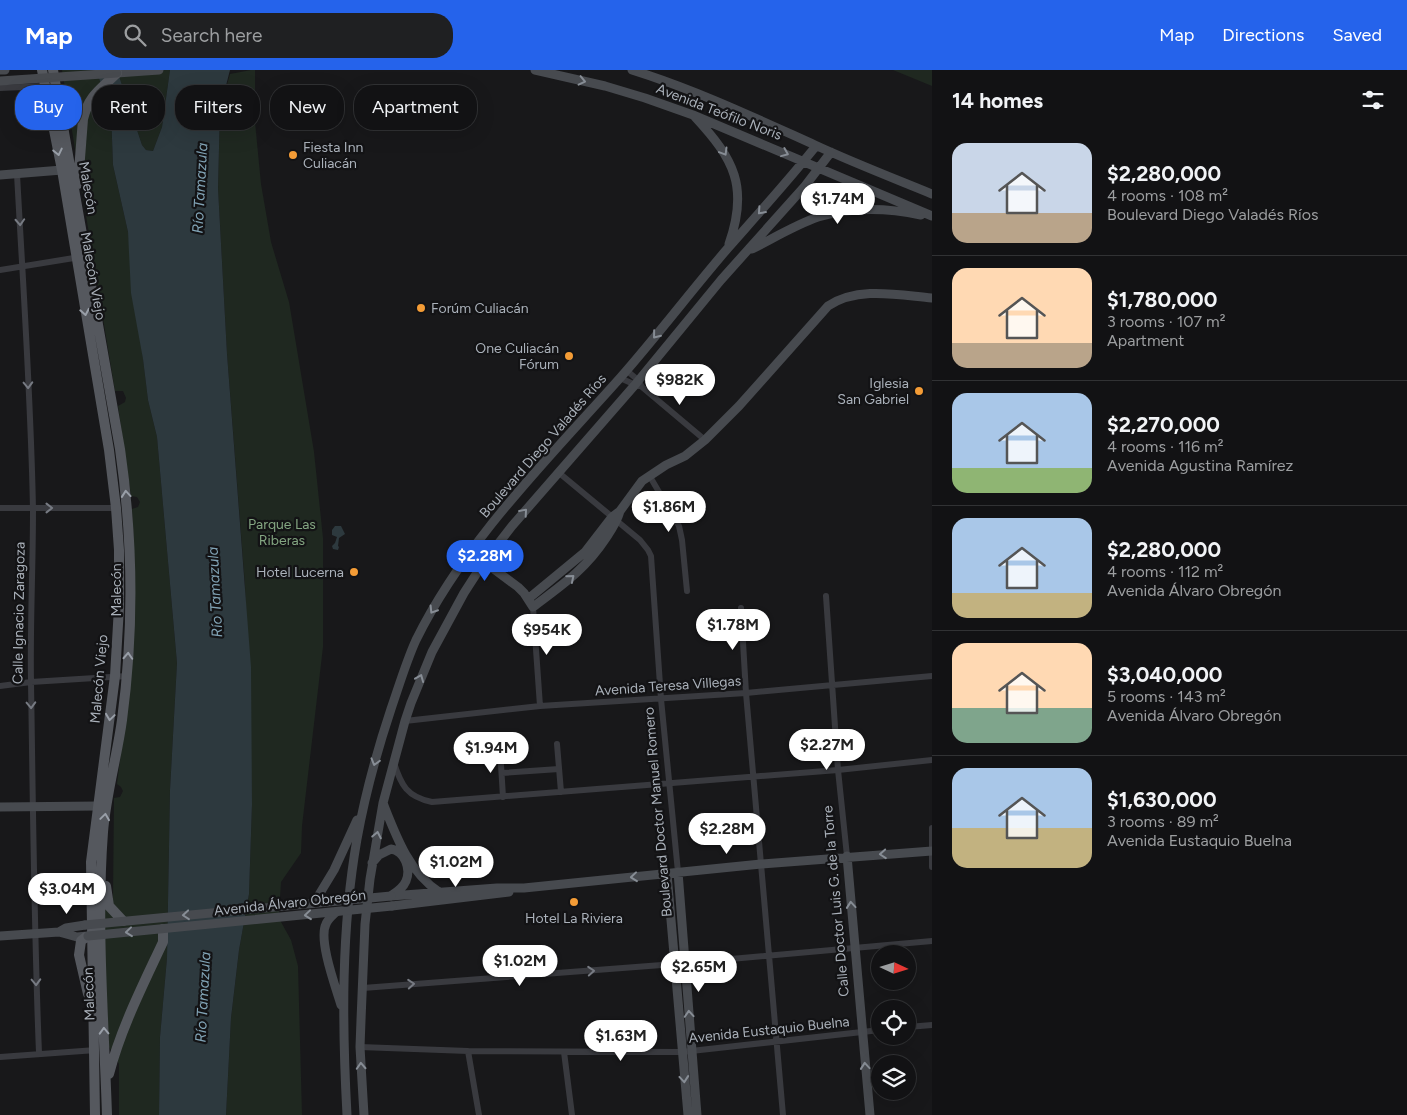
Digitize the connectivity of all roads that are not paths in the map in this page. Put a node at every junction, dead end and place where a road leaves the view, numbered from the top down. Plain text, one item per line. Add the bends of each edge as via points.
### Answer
1 (0, 70) edge
2 (5, 70) edge
3 (42, 70) edge
4 (53, 70) edge
5 (159, 70) edge
6 (535, 70) edge
7 (632, 70) edge
8 (117, 73) junction
9 (0, 81) edge
10 (46, 85) edge
11 (15, 87) edge
12 (0, 88) edge
13 (693, 115) junction
14 (54, 130) edge
15 (816, 146) junction
16 (831, 152) junction
17 (804, 161) junction
18 (820, 168) junction
19 (62, 170) junction
20 (17, 174) junction
21 (0, 175) edge
22 (932, 194) edge
23 (77, 205) junction
24 (932, 217) edge
25 (727, 249) junction
26 (748, 251) junction
27 (81, 257) junction
28 (22, 267) junction
29 (0, 270) edge
30 (932, 298) edge
31 (623, 374) junction
32 (638, 384) junction
33 (705, 440) junction
34 (558, 472) junction
35 (649, 475) junction
36 (0, 508) edge
37 (32, 508) junction
38 (116, 508) junction
39 (615, 519) junction
40 (471, 552) junction
41 (484, 562) junction
42 (687, 591) dead end
43 (826, 596) dead end
44 (530, 603) junction
45 (741, 608) dead end
46 (116, 676) junction
47 (127, 676) junction
48 (932, 676) edge
49 (30, 682) junction
50 (833, 684) junction
51 (0, 686) edge
52 (746, 693) junction
53 (661, 699) junction
54 (540, 706) junction
55 (405, 721) junction
56 (557, 744) dead end
57 (500, 749) dead end
58 (932, 760) edge
59 (394, 763) junction
60 (559, 769) junction
61 (838, 770) junction
62 (502, 773) junction
63 (754, 777) junction
64 (670, 783) junction
65 (561, 792) junction
66 (503, 797) junction
67 (383, 803) junction
68 (98, 806) junction
69 (0, 807) edge
70 (34, 807) junction
71 (363, 808) junction
72 (932, 828) edge
73 (102, 846) junction
74 (931, 851) edge
75 (847, 856) junction
76 (372, 863) junction
77 (761, 864) junction
78 (932, 867) edge
79 (678, 872) junction
80 (667, 874) junction
81 (524, 888) junction
82 (440, 892) junction
83 (391, 896) junction
84 (314, 903) junction
85 (336, 912) junction
86 (123, 921) junction
87 (163, 929) junction
88 (59, 932) junction
89 (34, 933) junction
90 (0, 936) edge
91 (87, 937) junction
92 (932, 942) edge
93 (854, 947) junction
94 (769, 956) junction
95 (686, 963) junction
96 (675, 964) junction
97 (363, 988) junction
98 (93, 1013) junction
99 (344, 1013) junction
100 (932, 1024) edge
101 (916, 1026) edge
102 (871, 1031) edge
103 (862, 1032) junction
104 (777, 1041) junction
105 (360, 1047) junction
106 (99, 1050) junction
107 (468, 1051) junction
108 (564, 1052) junction
109 (686, 1052) junction
110 (39, 1053) junction
111 (0, 1057) edge
112 (106, 1086) junction
113 (95, 1115) edge
114 (107, 1115) edge
115 (347, 1115) edge
116 (364, 1115) edge
117 (479, 1115) edge
118 (572, 1115) edge
119 (688, 1115) edge
120 (697, 1115) edge
121 (783, 1115) edge
122 (870, 1115) edge

1 - 2 main road
3 - 10 main road, Malecón Viejo
4 - 23 main road, Malecón
5 - 8 main road
6 -> 13 main road, Avenida Teófilo Noris via 613,89
7 - 15 main road, Avenida Teófilo Noris via 717,100
8 - 9 main road, bridge
8 - 23 main road via 93,95 86,109
11 - 12 street
13 -> 17 main road, Avenida Teófilo Noris
13 -> 25 main road via 727,156 737,186 737,218
14 -> 19 main road, Malecón Viejo
15 - 16 main road
15 - 17 main road, Boulevard Diego Valadés Ríos
16 - 18 main road, Boulevard Diego Valadés Ríos
16 - 22 main road
17 - 18 main road, Avenida Teófilo Noris
17 -> 25 main road, Boulevard Diego Valadés Ríos
18 - 24 main road, Avenida Teófilo Noris
18 - 26 main road, Boulevard Diego Valadés Ríos
19 - 20 main road
19 - 27 main road, Malecón Viejo
20 - 21 main road
20 -> 28 street, Calle Ignacio Zaragoza
23 - 27 main road, Malecón
24 - 26 main road via 890,210 835,213 802,224
25 -> 31 main road, Boulevard Diego Valadés Ríos
26 - 32 main road, Boulevard Diego Valadés Ríos
27 - 28 street
27 -> 38 main road, Malecón Viejo
47 -> 27 main road, Malecón via 130,587 125,486 115,419
28 - 29 street
28 -> 37 street, Calle Ignacio Zaragoza
30 - 33 main road via 882,294 846,296 828,306
31 - 32 street
31 - 40 main road, Boulevard Diego Valadés Ríos
32 - 33 street
32 - 34 main road, Boulevard Diego Valadés Ríos
33 - 35 main road via 685,456
34 - 39 street, Boulevard Doctor Manuel Romero
41 -> 34 main road, Boulevard Diego Valadés Ríos
35 - 39 main road via 636,487
35 - 42 street via 678,526
36 - 37 street
37 -> 38 street
37 - 49 street, Calle Ignacio Zaragoza
38 - 46 main road, Malecón Viejo via 119,578
39 - 44 main road
39 - 53 street, Boulevard Doctor Manuel Romero via 645,545 651,556
40 - 41 main road
40 -> 71 main road, Boulevard Diego Valadés Ríos via 429,615 412,649 387,721
41 - 44 main road via 518,587
55 -> 41 main road, Boulevard Diego Valadés Ríos via 444,628
43 - 50 street, Calle Doctor Luis G. de la Torre
44 - 54 street
45 - 52 street
46 - 47 street
46 - 49 street
46 -> 68 main road, Malecón Viejo
73 -> 47 main road, Malecón
48 - 50 street, Avenida Teresa Villegas
49 - 51 street
49 -> 70 street, Calle Ignacio Zaragoza
50 - 52 street, Avenida Teresa Villegas
50 - 61 street, Calle Doctor Luis G. de la Torre
52 - 53 street, Avenida Teresa Villegas
52 - 63 street
53 - 54 street, Avenida Teresa Villegas
53 - 64 street, Boulevard Doctor Manuel Romero
54 - 55 street, Avenida Teresa Villegas
55 - 59 main road, Boulevard Diego Valadés Ríos
56 - 60 street
57 - 62 street
58 - 61 street
59 - 66 street via 405,788 426,801
59 - 67 main road, Boulevard Diego Valadés Ríos
60 - 62 street
60 - 65 street
61 - 63 street
61 - 75 street, Calle Doctor Luis G. de la Torre
62 - 66 street
63 - 64 street
63 - 77 street
64 - 65 street
64 - 79 street, Boulevard Doctor Manuel Romero
65 - 66 street
76 -> 67 main road, Boulevard Diego Valadés Ríos
67 - 82 main road via 418,873
68 - 70 main road
68 - 98 main road, Malecón Viejo via 91,862
69 - 70 main road
70 - 89 street, Calle Ignacio Zaragoza
71 - 84 main road via 334,870
71 - 99 main road, Boulevard Diego Valadés Ríos via 350,890
72 - 74 street
73 - 86 main road via 109,906
106 -> 73 main road, Malecón
74 -> 75 main road, Avenida Álvaro Obregón
74 - 78 street
75 - 77 main road, Avenida Álvaro Obregón
93 -> 75 main road, Calle Doctor Luis G. de la Torre
76 - 83 main road via 391,849 406,861 407,879 403,887
76 - 97 main road, Boulevard Diego Valadés Ríos
77 - 79 main road, Avenida Álvaro Obregón
77 - 94 street
79 - 80 main road, Avenida Álvaro Obregón
79 - 95 main road, Boulevard Doctor Manuel Romero
80 -> 81 main road, Avenida Álvaro Obregón
80 - 96 main road, Boulevard Doctor Manuel Romero
81 - 82 main road, Avenida Álvaro Obregón
81 - 85 main road, Avenida Álvaro Obregón, bridge via 481,897
82 - 83 main road, Avenida Álvaro Obregón
83 - 84 main road, Avenida Álvaro Obregón, bridge
84 -> 86 main road, Avenida Álvaro Obregón, bridge
85 -> 87 main road, Avenida Álvaro Obregón, bridge
85 - 99 main road via 326,924 324,936
86 - 88 main road, Avenida Álvaro Obregón, bridge via 66,928
87 -> 91 main road, Avenida Álvaro Obregón, bridge
87 - 112 main road via 163,942 114,1052
88 - 89 main road, Avenida Álvaro Obregón
88 - 91 main road, Avenida Álvaro Obregón via 77,938
89 - 90 main road, Avenida Álvaro Obregón
89 -> 110 street, Calle Ignacio Zaragoza
91 - 98 main road via 81,941 78,952
92 - 93 street
93 - 94 street
93 - 103 main road, Calle Doctor Luis G. de la Torre
94 - 95 street
94 - 104 street
95 - 96 street
109 -> 95 main road, Boulevard Doctor Manuel Romero
97 -> 96 street
96 - 109 main road, Boulevard Doctor Manuel Romero
97 - 105 main road, Boulevard Diego Valadés Ríos
98 - 106 main road, Malecón Viejo
99 - 115 main road, Boulevard Diego Valadés Ríos
100 - 101 street
102 - 103 street, Avenida Eustaquio Buelna
103 - 104 street, Avenida Eustaquio Buelna
122 -> 103 main road, Calle Doctor Luis G. de la Torre
104 - 109 street, Avenida Eustaquio Buelna
104 - 121 street
105 - 107 street, Avenida Eustaquio Buelna
116 -> 105 main road, Boulevard Diego Valadés Ríos
106 - 110 street
106 - 112 main road, Malecón
106 - 113 main road, Malecón Viejo
107 - 108 street, Avenida Eustaquio Buelna
107 - 117 street
108 - 109 street, Avenida Eustaquio Buelna
108 - 118 street
109 -> 119 main road, Boulevard Doctor Manuel Romero
109 - 120 main road, Boulevard Doctor Manuel Romero
110 - 111 street
112 - 114 main road, Malecón

